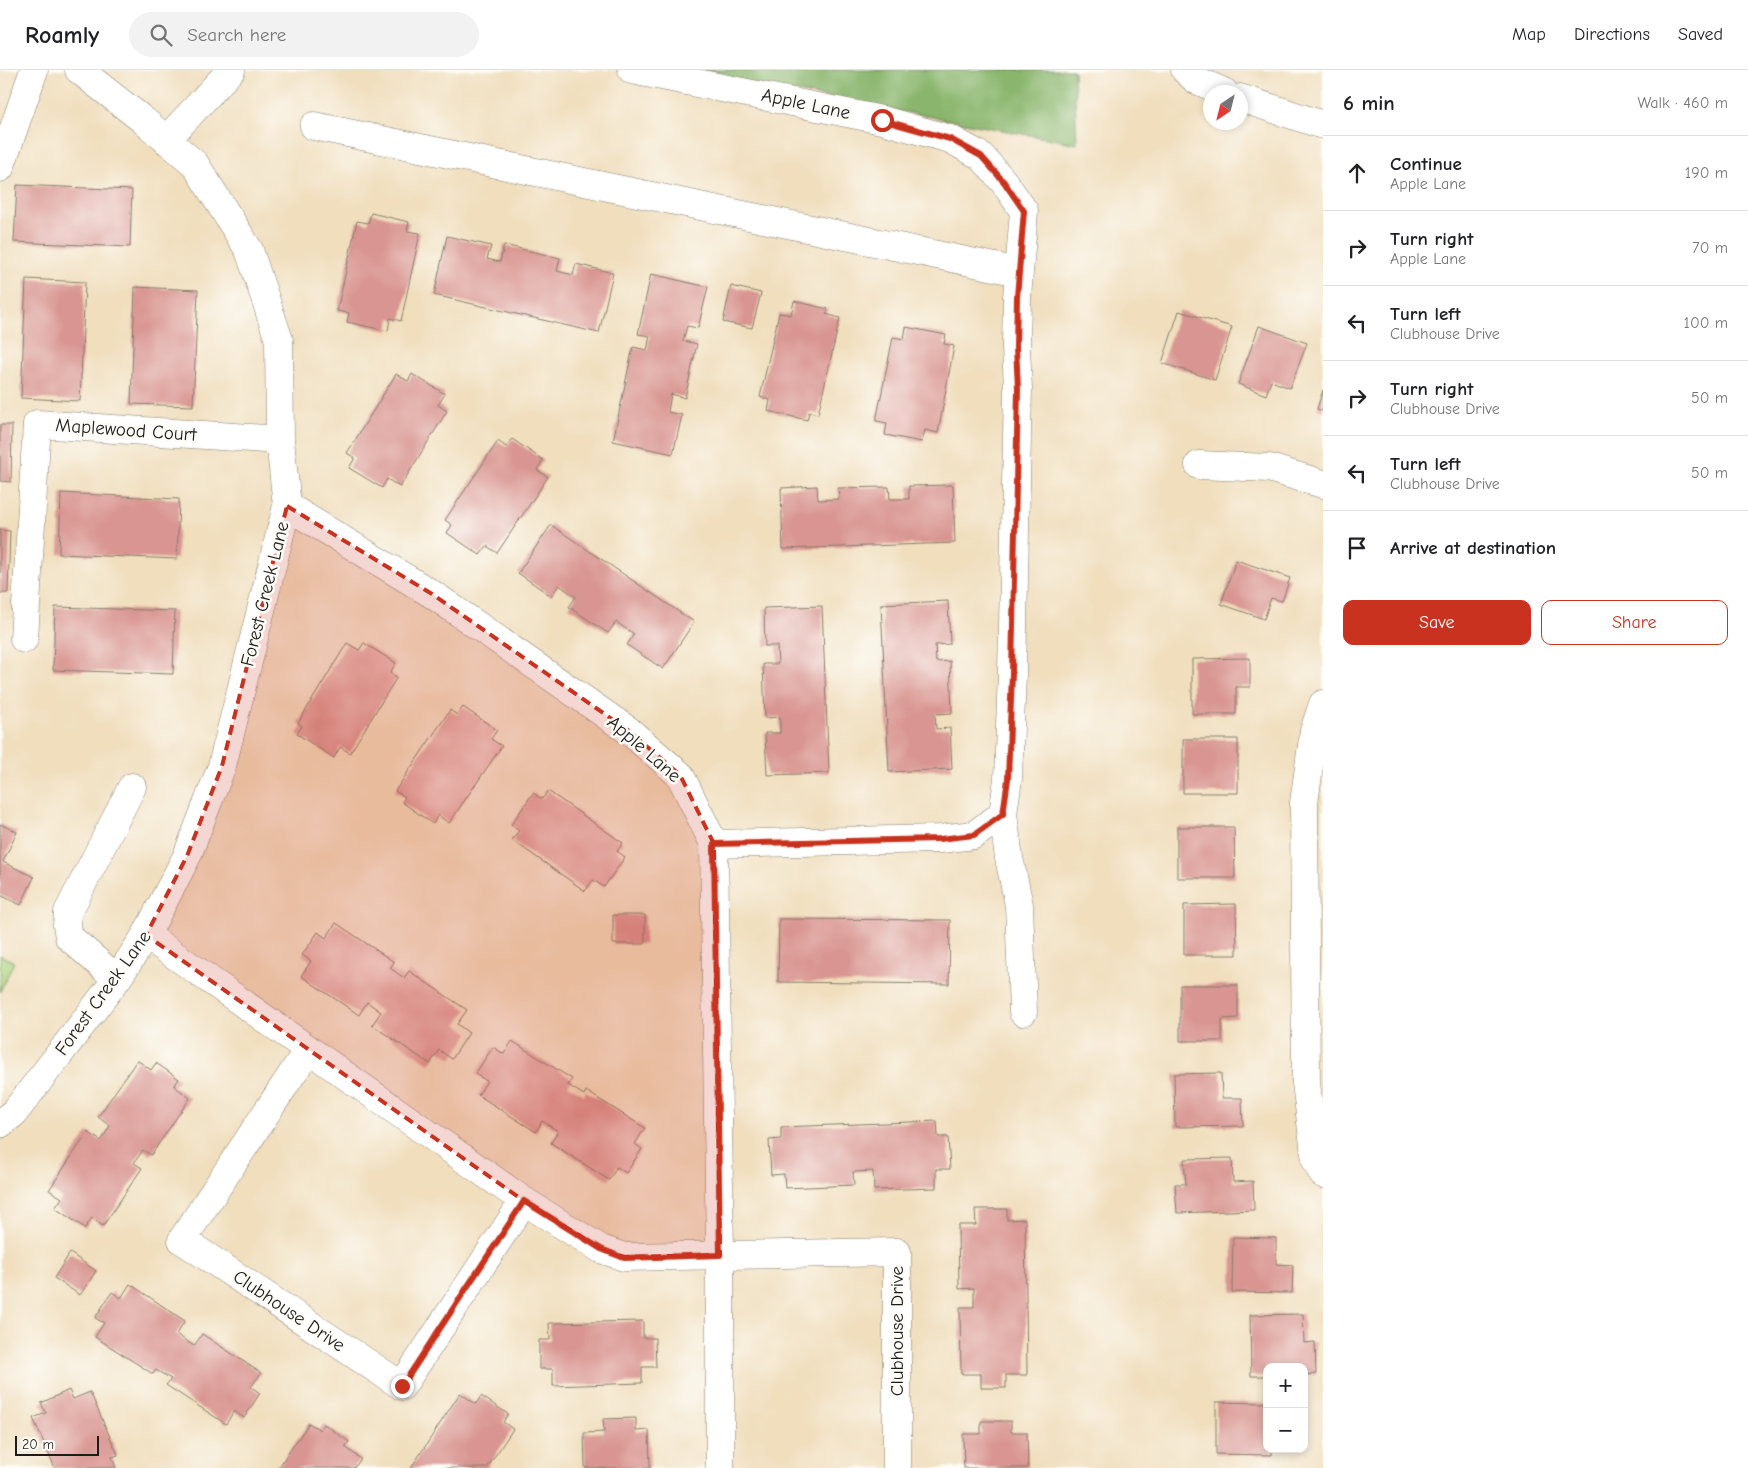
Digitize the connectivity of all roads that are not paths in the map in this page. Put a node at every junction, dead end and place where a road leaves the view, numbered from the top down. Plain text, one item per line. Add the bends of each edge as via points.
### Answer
1 (34, 70) edge
2 (78, 70) edge
3 (231, 70) edge
4 (632, 70) edge
5 (1185, 70) edge
6 (1208, 85) edge
7 (1248, 101) edge
8 (1323, 125) edge
9 (314, 126) dead end
10 (166, 140) junction
11 (0, 168) edge
12 (1019, 272) junction
13 (280, 440) junction
14 (1199, 465) dead end
15 (1323, 484) edge
16 (287, 506) junction
17 (24, 639) dead end
18 (1323, 704) edge
19 (132, 787) dead end
20 (1003, 814) junction
21 (714, 844) junction
22 (146, 935) junction
23 (117, 979) junction
24 (1023, 1012) dead end
25 (308, 1050) junction
26 (0, 1124) edge
27 (1323, 1174) edge
28 (524, 1201) junction
29 (720, 1255) junction
30 (720, 1468) edge
31 (897, 1468) edge

1 - 11 street
2 - 10 street, Forest Creek Lane
3 - 10 street
4 - 12 street, Apple Lane via 882,120 950,139 981,156 1024,211
5 - 6 street
7 - 8 street
9 - 12 street
10 - 13 street, Forest Creek Lane via 195,164 249,250 280,340
12 - 20 street, Apple Lane via 1012,673 1008,779
13 - 16 street, Forest Creek Lane
13 - 17 street, Maplewood Court via 37,424
14 - 15 street via 1270,468
16 - 21 street, Apple Lane via 432,594 628,731 680,775
16 - 22 street, Forest Creek Lane via 222,766 187,856
18 - 27 street via 1314,731 1304,803 1304,978 1306,1083 1316,1161
19 - 23 street via 68,912 69,937
20 - 21 street via 974,835 940,839
20 - 24 street, Apple Lane via 1008,858 1020,905
21 - 29 street
22 - 23 street, Forest Creek Lane
22 - 25 street, Clubhouse Drive
23 - 26 street, Forest Creek Lane via 14,1113
25 - 28 street, Clubhouse Drive
25 - 28 street, Clubhouse Drive via 182,1240 402,1386
28 - 29 street, Clubhouse Drive via 601,1249 624,1258
29 - 30 street
29 - 31 street, Clubhouse Drive via 897,1252

